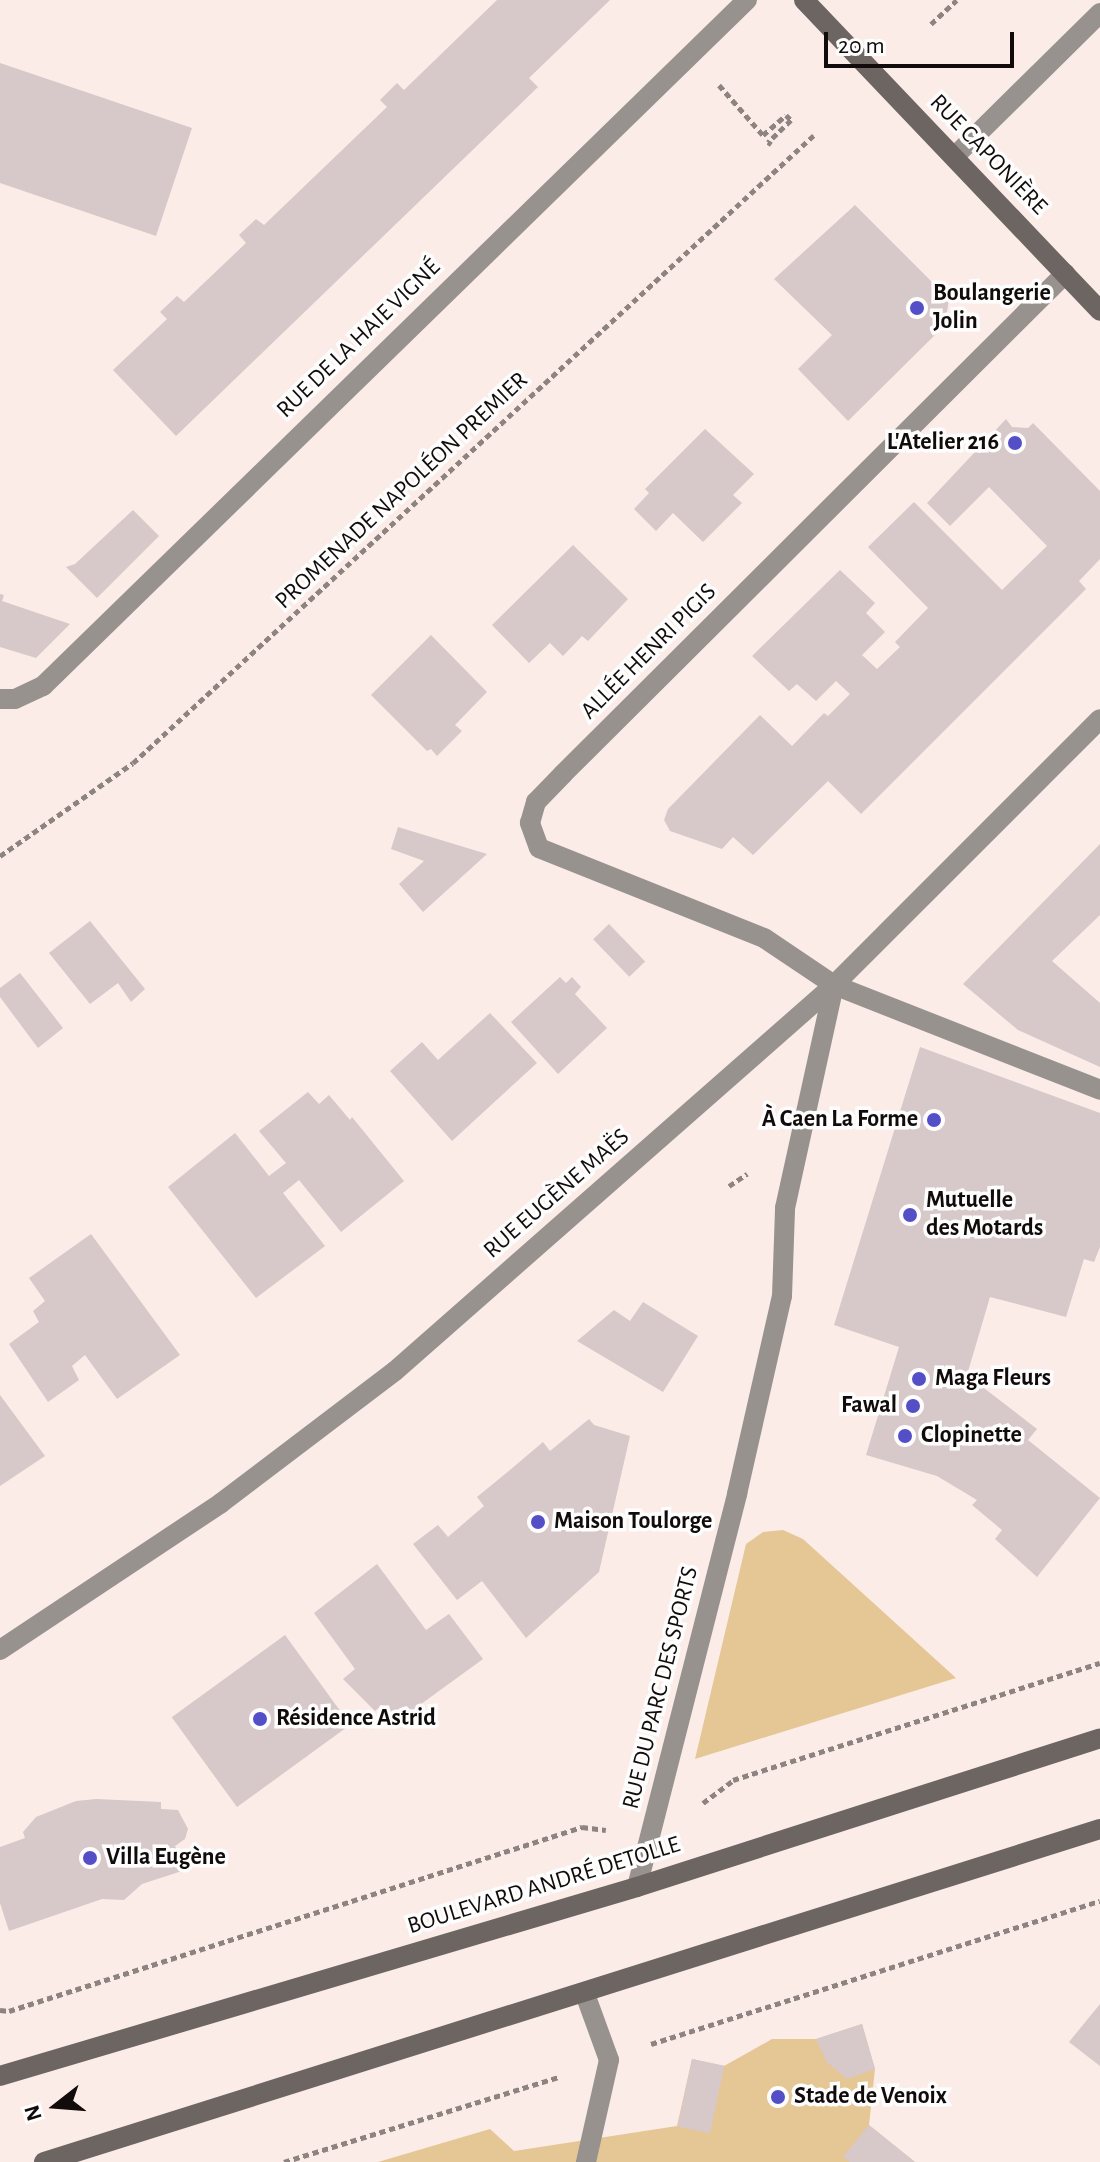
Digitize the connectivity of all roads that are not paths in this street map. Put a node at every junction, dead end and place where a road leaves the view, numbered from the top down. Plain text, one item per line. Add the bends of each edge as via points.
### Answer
1 (747, 0) edge
2 (804, 0) edge
3 (1100, 13) edge
4 (954, 157) junction
5 (1065, 274) junction
6 (1100, 311) edge
7 (0, 699) edge
8 (1100, 719) edge
9 (834, 985) junction
10 (1100, 1090) edge
11 (0, 1650) edge
12 (1100, 1738) edge
13 (1100, 1829) edge
14 (637, 1887) junction
15 (585, 1994) junction
16 (0, 2076) edge
17 (44, 2162) edge
18 (586, 2162) edge

1 - 7 street, RUE DE LA HAIE VIGNÉ via 43,686 15,699
2 - 4 main road, RUE CAPONIÈRE
3 - 4 street
4 - 5 main road, RUE CAPONIÈRE
5 - 6 main road, RUE CAPONIÈRE
5 - 9 street, ALLÉE HENRI PIGIS via 536,802 530,823 539,848 764,938
8 - 9 street, RUE EUGÈNE MAËS
9 - 10 street, ALLÉE HENRI PIGIS
9 - 11 street, RUE EUGÈNE MAËS via 395,1371 221,1503
9 - 14 street, RUE DU PARC DES SPORTS via 785,1208 782,1296
12 - 14 main road, BOULEVARD ANDRÉ DETOLLE
13 - 15 main road
14 - 16 main road, BOULEVARD ANDRÉ DETOLLE
15 - 17 main road
15 - 18 street via 609,2060

